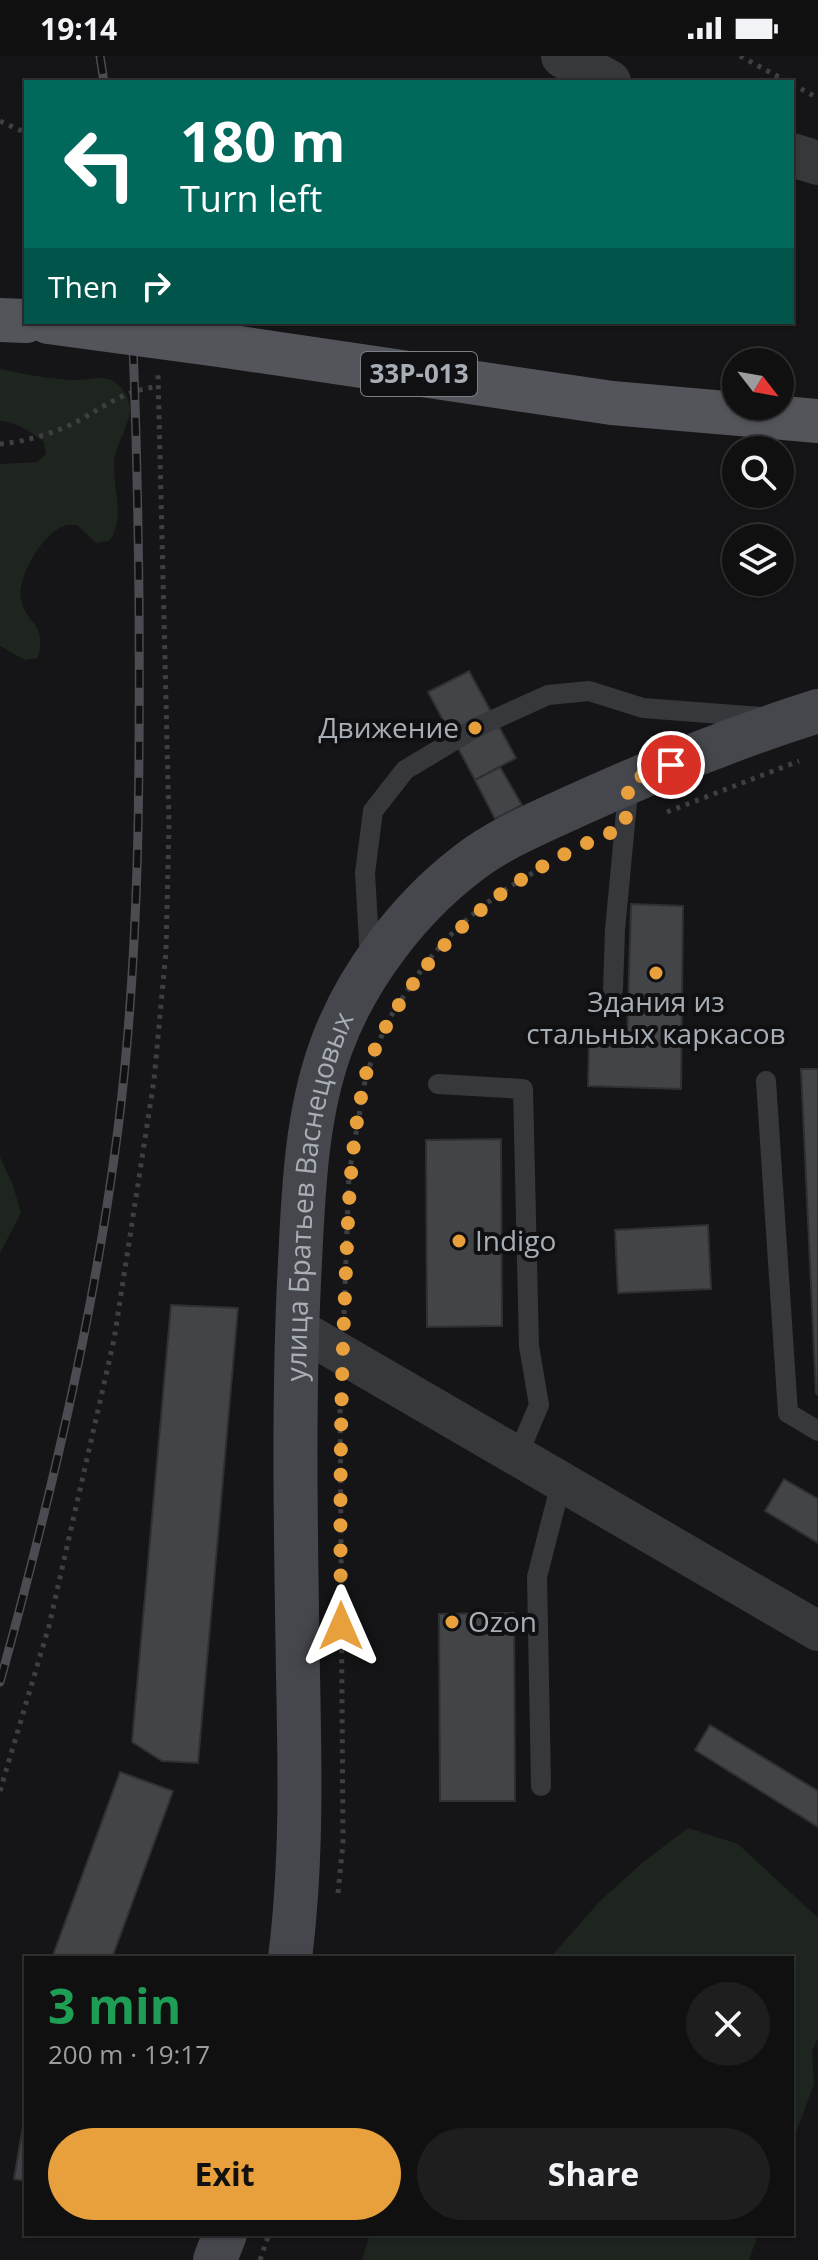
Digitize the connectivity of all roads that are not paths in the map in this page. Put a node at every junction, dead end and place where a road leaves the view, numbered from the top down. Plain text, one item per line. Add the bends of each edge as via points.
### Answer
1 (563, 56) edge
2 (605, 80) edge
3 (794, 156) edge
4 (818, 163) edge
5 (0, 320) edge
6 (24, 321) edge
7 (60, 324) edge
8 (818, 421) edge
9 (803, 730) edge
10 (629, 781) junction
11 (371, 970) junction
12 (613, 989) dead end
13 (766, 1081) dead end
14 (438, 1084) dead end
15 (297, 1328) junction
16 (818, 1431) edge
17 (517, 1457) junction
18 (561, 1483) junction
19 (818, 1631) edge
20 (541, 1786) dead end
21 (290, 1956) edge
22 (224, 2236) edge
23 (215, 2260) edge

1 - 2 street
3 - 4 street
5 - 6 main road
7 - 8 main road, 33Р-013, bridge via 612,403
9 - 10 main road, улица Братьев Васнецовых
9 - 11 lane via 643,708 589,691 548,695 475,728 405,770 373,811 365,873
10 - 11 main road, улица Братьев Васнецовых via 512,835 468,863 403,927
10 - 12 lane
11 - 15 main road, улица Братьев Васнецовых via 345,1012 320,1087 303,1195
13 - 16 lane via 788,1413
14 - 17 lane via 523,1089 529,1346 539,1405
15 - 17 street
15 - 21 main road, улица Братьев Васнецовых via 301,1815
17 - 18 street
18 - 19 street
18 - 20 lane via 537,1577
22 - 23 main road

